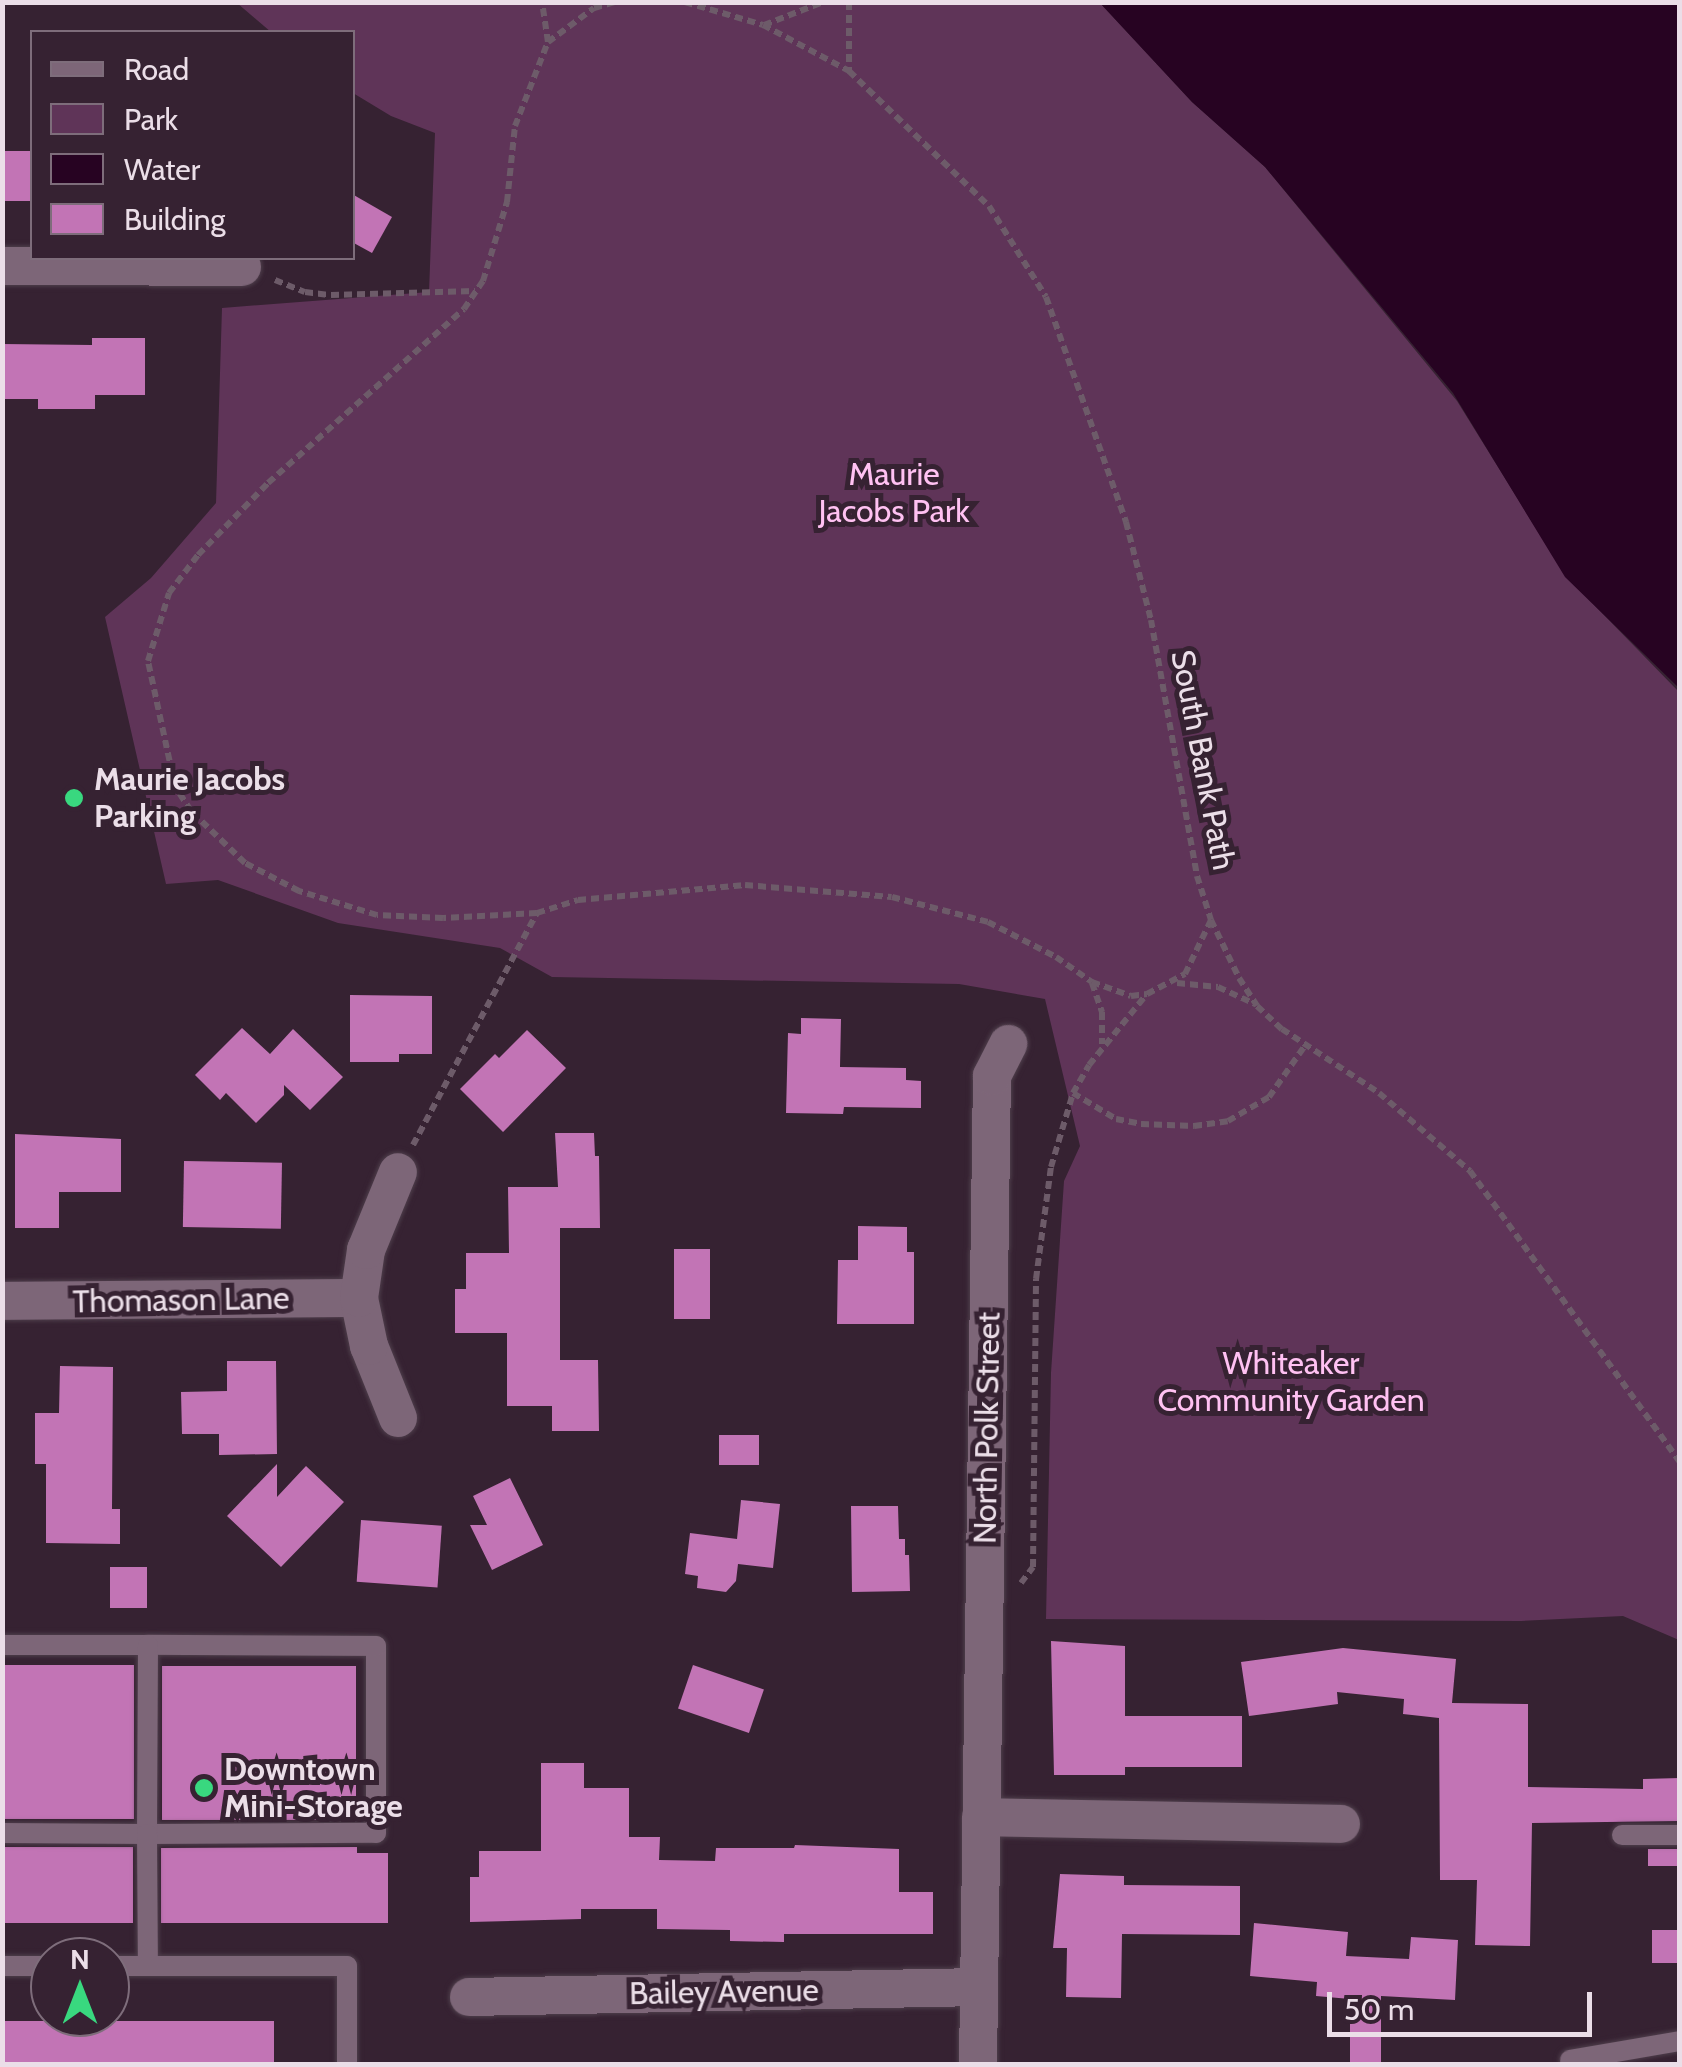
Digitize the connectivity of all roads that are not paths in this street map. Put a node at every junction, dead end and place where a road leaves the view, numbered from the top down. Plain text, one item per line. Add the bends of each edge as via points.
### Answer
1 (2, 266) edge
2 (242, 267) road end
3 (1008, 1044) dead end
4 (398, 1172) road end
5 (358, 1298) junction
6 (2, 1301) edge
7 (398, 1418) dead end
8 (2, 1645) edge
9 (148, 1645) junction
10 (981, 1817) junction
11 (1341, 1824) dead end
12 (2, 1833) edge
13 (147, 1834) junction
14 (1680, 1835) edge
15 (1622, 1836) dead end
16 (2, 1966) edge
17 (30, 1966) edge
18 (130, 1966) edge
19 (148, 1966) junction
20 (979, 1987) junction
21 (468, 1997) dead end
22 (1680, 2041) edge
23 (1570, 2060) dead end
24 (347, 2064) edge
25 (978, 2064) edge

1 - 2 street
3 - 10 street, North Polk Street via 992,1076
4 - 5 street via 366,1250
5 - 6 street, Thomason Lane
5 - 7 street
8 - 9 lane
9 - 13 lane
9 - 13 lane via 376,1646 376,1833
10 - 11 street
10 - 20 street, North Polk Street
12 - 13 lane
13 - 19 lane
14 - 15 lane
16 - 17 lane
18 - 19 lane
19 - 24 lane via 347,1966
20 - 21 street, Bailey Avenue
20 - 25 street, North Polk Street
22 - 23 lane

